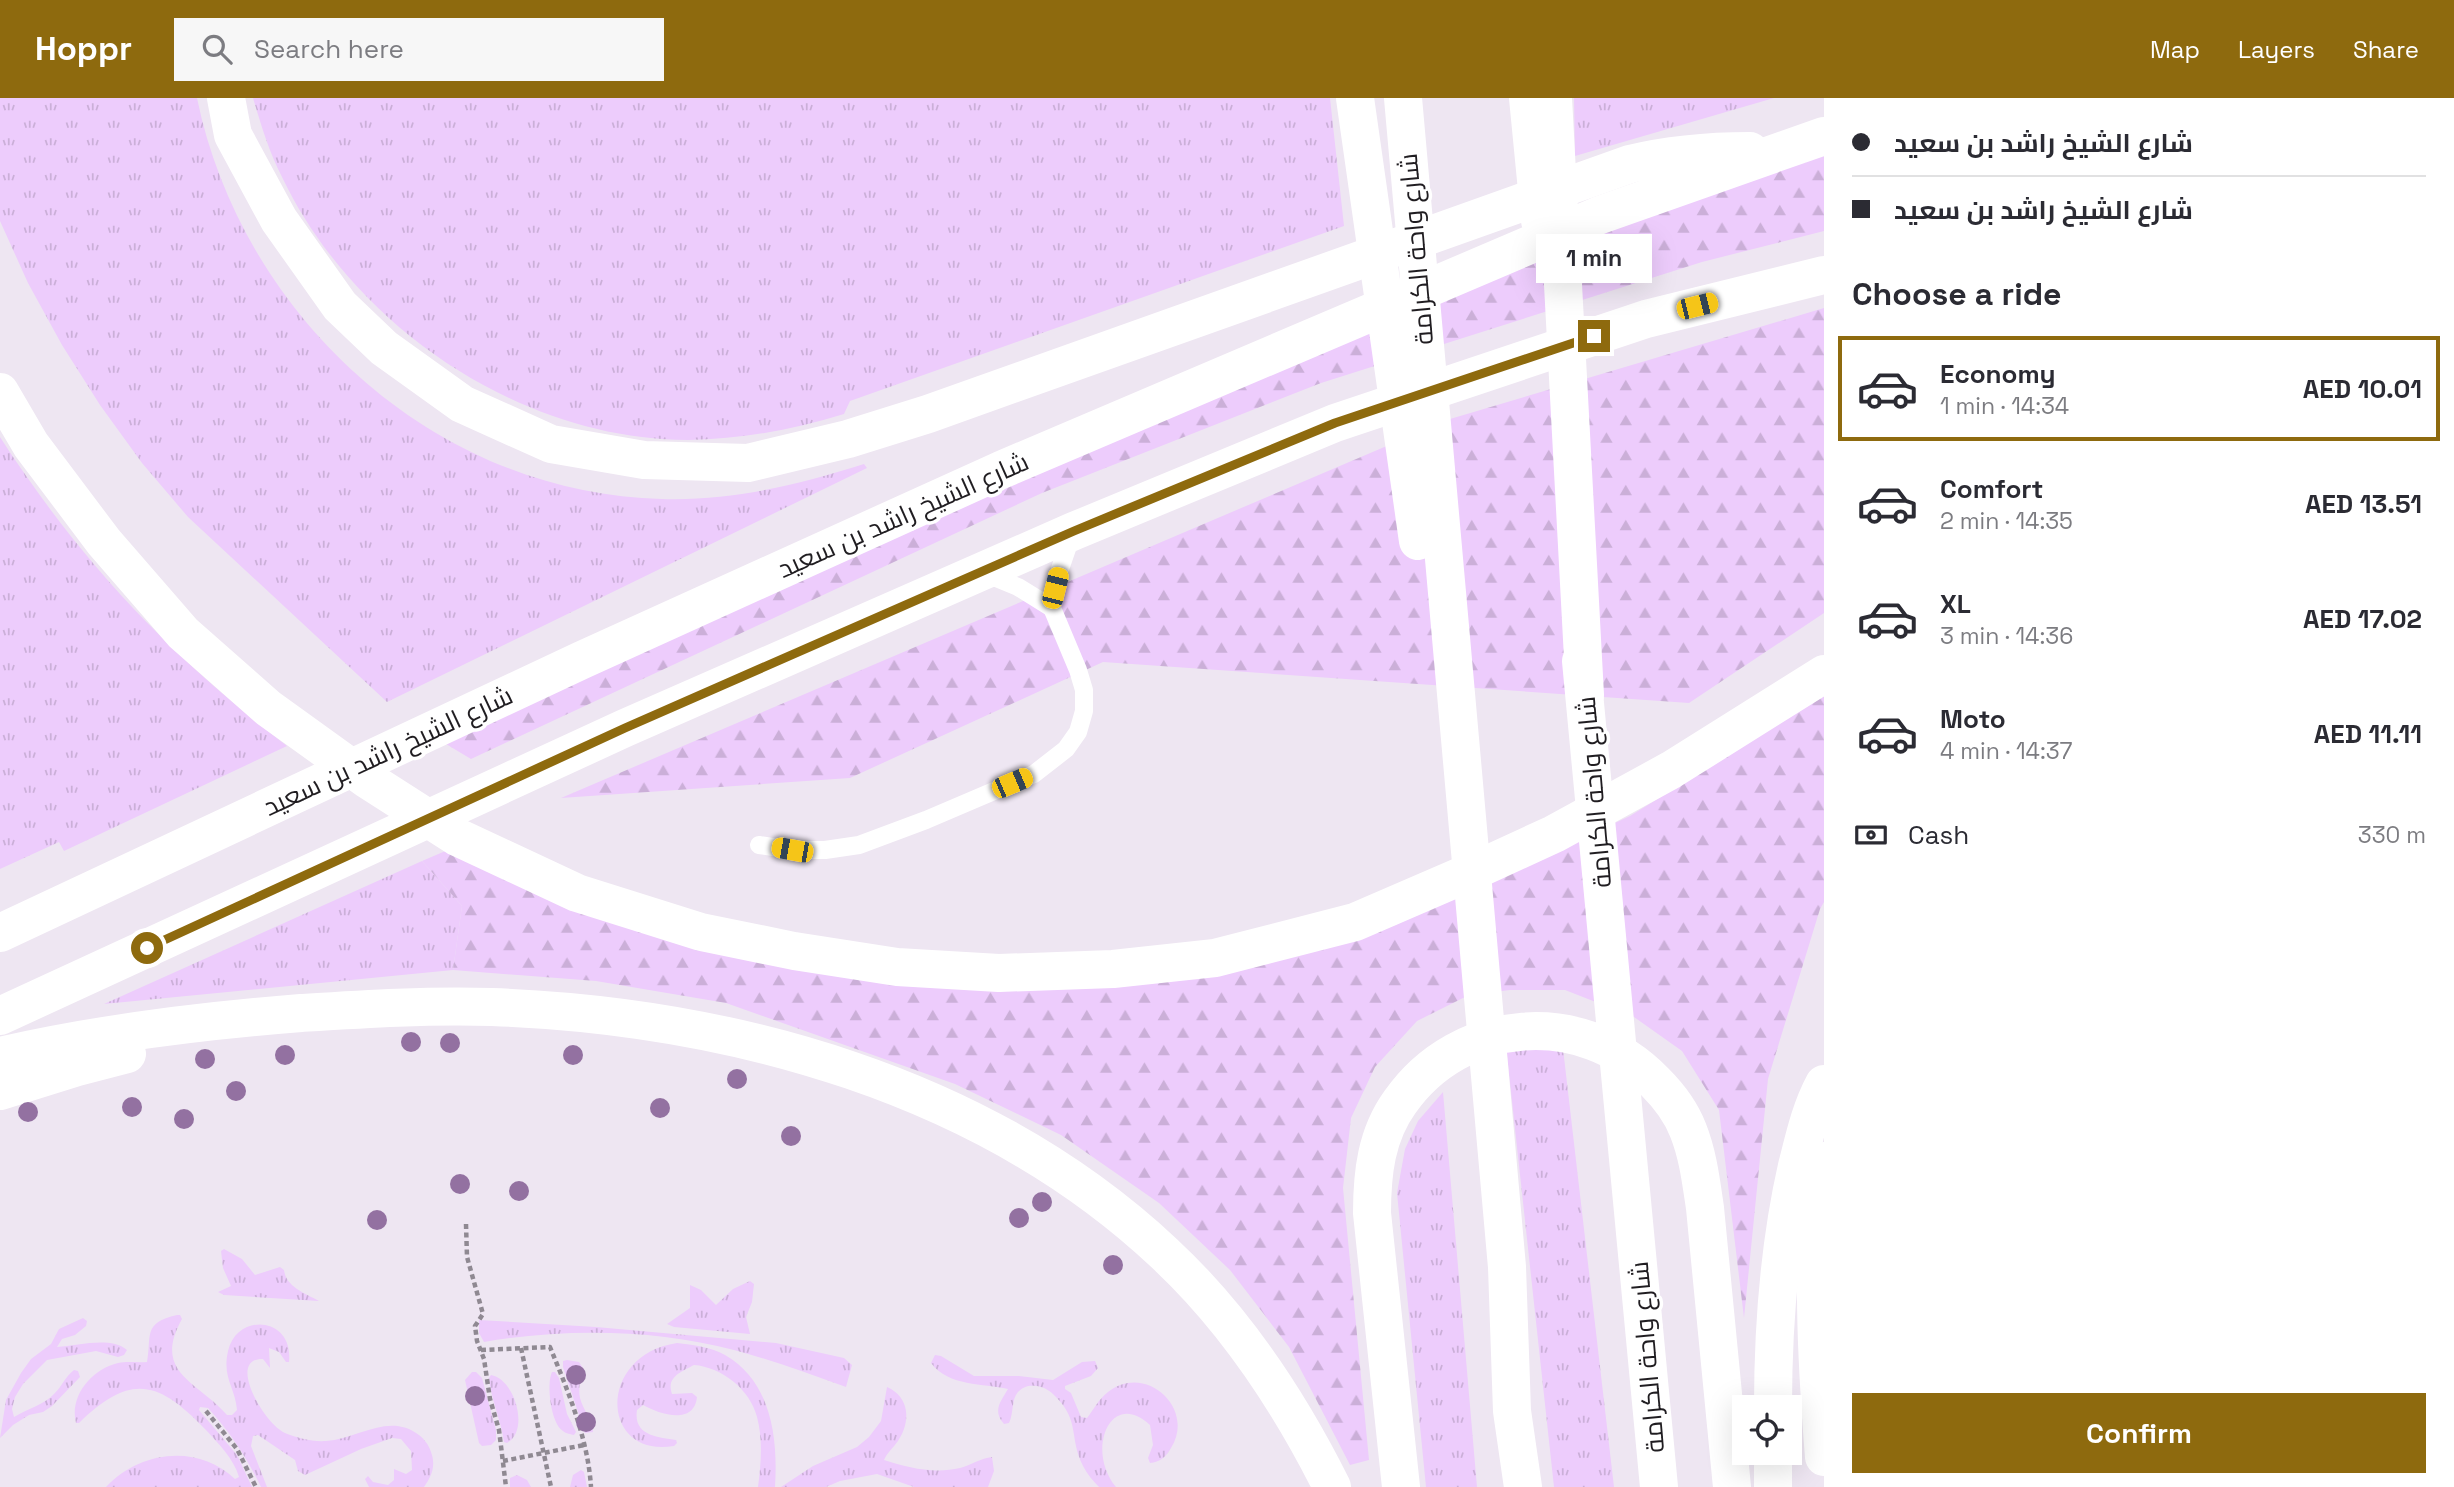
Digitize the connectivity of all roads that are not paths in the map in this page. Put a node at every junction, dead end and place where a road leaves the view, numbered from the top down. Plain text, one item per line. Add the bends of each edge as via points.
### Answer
1 (226, 98) edge
2 (1355, 98) edge
3 (1403, 98) edge
4 (1528, 98) edge
5 (1553, 98) edge
6 (1824, 136) edge
7 (1781, 151) junction
8 (1824, 275) edge
9 (0, 392) edge
10 (1074, 531) junction
11 (981, 572) junction
12 (1052, 608) junction
13 (1824, 674) edge
14 (1585, 695) junction
15 (759, 845) dead end
16 (38, 916) junction
17 (0, 933) edge
18 (0, 953) edge
19 (1478, 956) junction
20 (310, 1013) junction
21 (0, 1016) edge
22 (0, 1056) edge
23 (1824, 1084) edge
24 (0, 1091) edge
25 (1824, 1161) edge
26 (1773, 1395) edge
27 (1512, 1411) junction
28 (1824, 1457) edge
29 (1773, 1465) edge
30 (1332, 1487) edge
31 (1401, 1487) edge
32 (1506, 1487) edge
33 (1523, 1487) edge
34 (1659, 1487) edge
35 (1732, 1487) edge
36 (1773, 1487) edge

1 - 7 main road via 233,135 279,220 340,306 384,348 463,404 551,444 644,460 748,463 848,439 1630,164 1701,151
2 - 19 main road
3 - 19 main road, شارع واحة الكرامة
4 - 14 main road, شارع واحة الكرامة
5 - 14 main road
6 - 7 main road, شارع الشيخ راشد بن سعيد
7 - 16 main road, شارع الشيخ راشد بن سعيد via 1600,215 1000,470
8 - 10 main road via 1646,319 1335,423
9 - 13 main road via 31,444 104,542 183,633 268,708 368,780 457,837 577,893 701,932 897,967 999,973 1113,969 1215,958 1355,922 1554,834 1671,770
10 - 11 main road
10 - 12 lane
11 - 12 lane
11 - 21 main road via 625,728
12 - 15 lane via 1078,670 1084,711 1078,732 1050,763 1034,774 859,845 825,850
14 - 34 main road, شارع واحة الكرامة
16 - 17 main road, شارع الشيخ راشد بن سعيد
16 - 18 main road
19 - 27 main road, شارع واحة الكرامة via 1507,1267
20 - 22 main road via 168,1025
20 - 24 main road via 77,1067
20 - 30 main road via 492,1007 674,1026 861,1073 974,1120 1086,1188 1175,1264 1247,1346 1311,1444
23 - 26 main road via 1802,1144 1789,1202 1773,1340
25 - 28 main road via 1814,1307
27 - 32 main road
27 - 33 main road, شارع واحة الكرامة
29 - 36 main road
31 - 35 main road via 1372,1213 1372,1174 1381,1137 1399,1102 1425,1073 1457,1050 1493,1035 1532,1030 1571,1033 1608,1046 1641,1067 1668,1095 1688,1128 1705,1208

